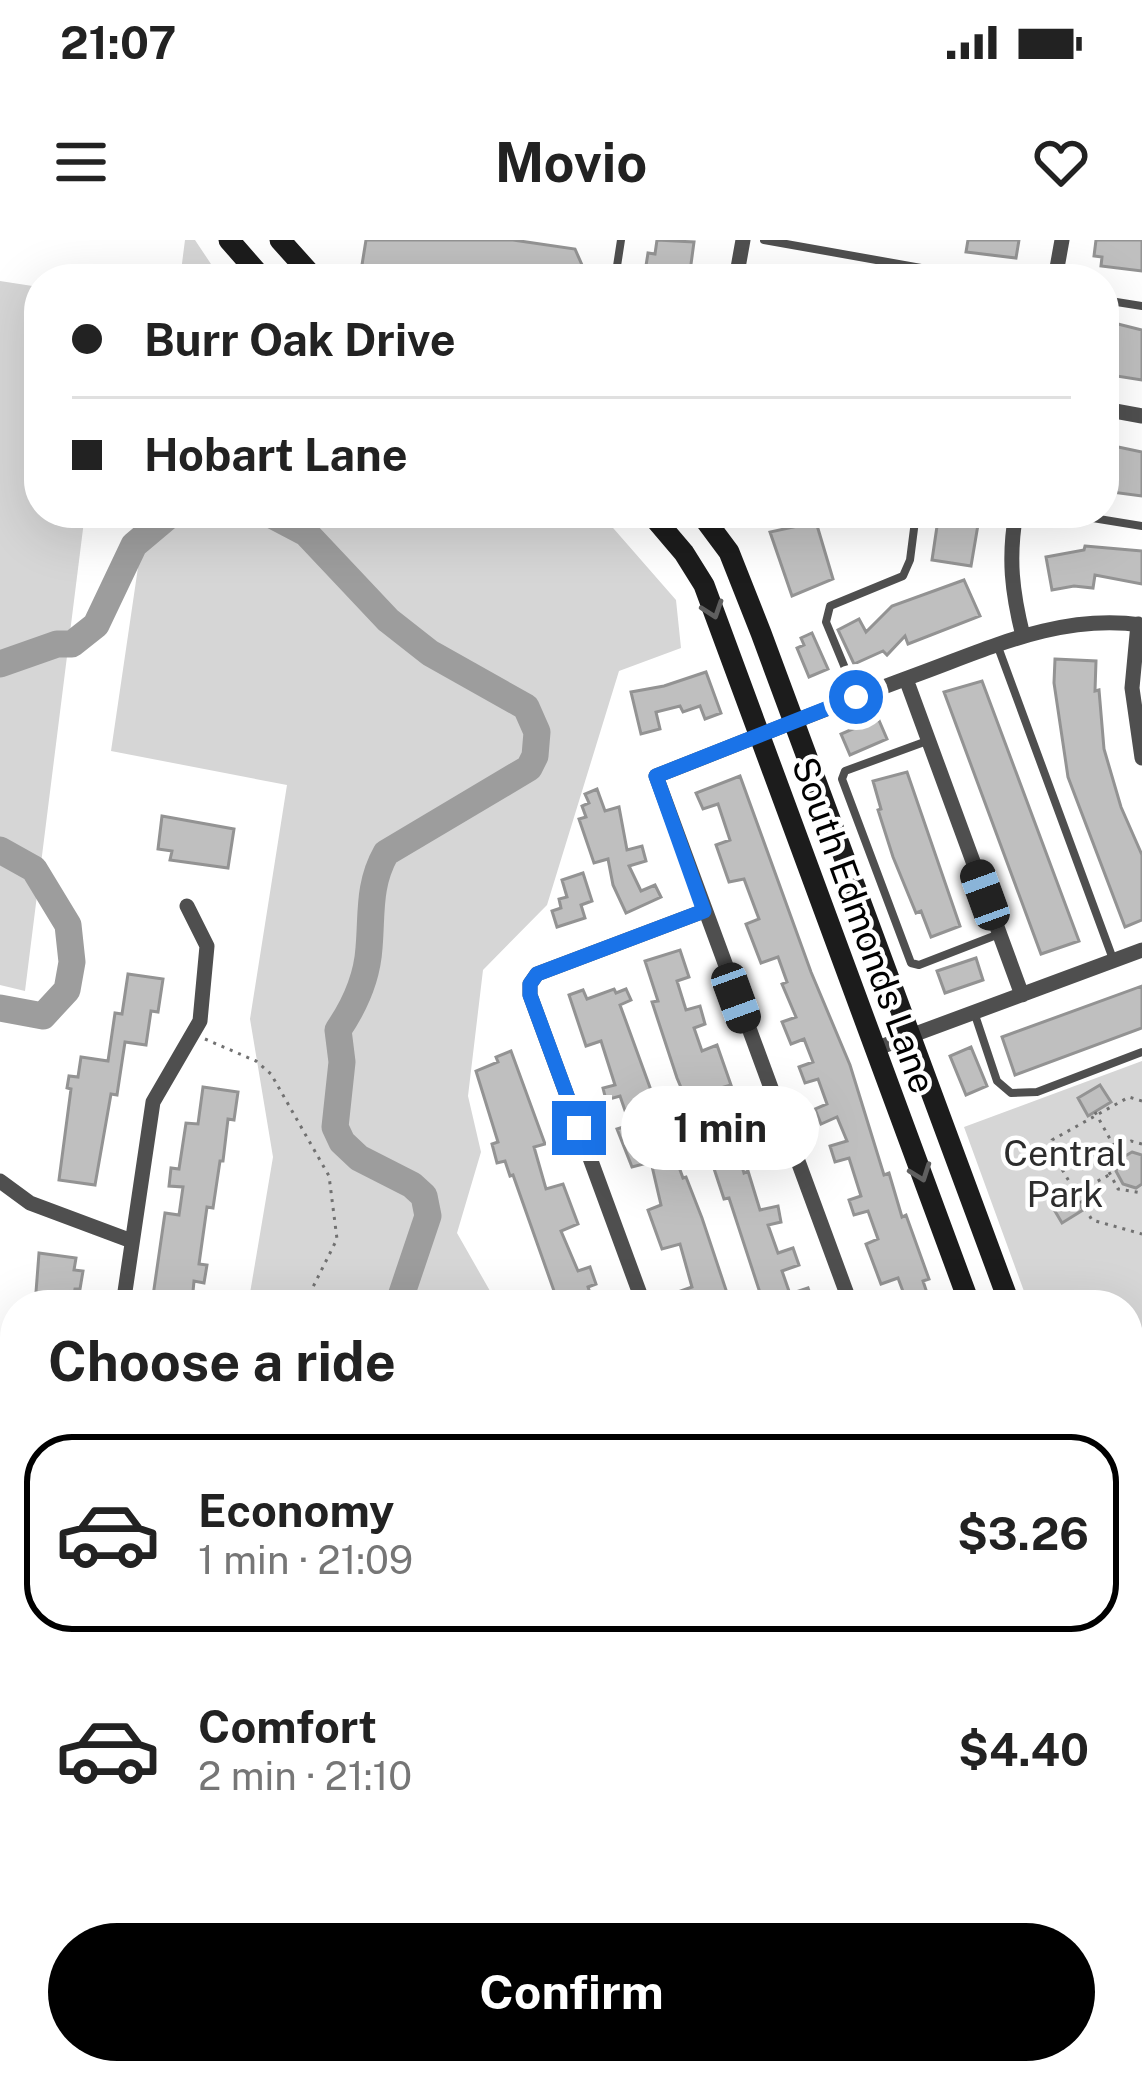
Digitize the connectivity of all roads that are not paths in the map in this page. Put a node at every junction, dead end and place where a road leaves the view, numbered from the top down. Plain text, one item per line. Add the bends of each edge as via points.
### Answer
1 (230, 240) edge
2 (280, 240) edge
3 (764, 240) edge
4 (250, 264) edge
5 (302, 264) edge
6 (899, 264) edge
7 (663, 528) edge
8 (711, 528) edge
9 (914, 528) edge
10 (1015, 528) edge
11 (1140, 624) edge
12 (1023, 636) junction
13 (997, 645) junction
14 (906, 679) junction
15 (856, 697) junction
16 (793, 721) junction
17 (759, 736) junction
18 (928, 740) junction
19 (1142, 758) edge
20 (187, 907) dead end
21 (704, 911) junction
22 (999, 934) junction
23 (1142, 950) edge
24 (1114, 961) junction
25 (1022, 995) junction
26 (974, 1012) junction
27 (910, 1035) junction
28 (875, 1049) junction
29 (1142, 1052) edge
30 (0, 1181) edge
31 (130, 1240) junction
32 (125, 1290) edge
33 (638, 1290) edge
34 (844, 1290) edge
35 (964, 1290) edge
36 (1004, 1290) edge

1 - 4 main road
2 - 5 main road
3 - 6 lane
7 -> 17 main road, South Edmonds Lane via 704,585
8 - 16 main road, South Edmonds Lane via 729,552
9 - 15 lane via 903,576 830,606 826,622
10 - 12 street via 1010,577
11 - 12 street via 1089,621
11 - 19 street via 1132,688
12 - 13 street
13 - 14 street
13 - 24 lane
14 - 15 street
14 - 18 street
15 - 16 street
16 - 17 street
16 - 27 main road, South Edmonds Lane
17 - 21 street via 656,776
17 - 28 main road, South Edmonds Lane
18 - 22 street
18 - 22 lane via 842,779 910,963
20 - 31 street via 207,946 200,1021 153,1102
21 - 33 street via 537,974 530,984
21 - 34 street
22 - 25 street
23 - 24 street
24 - 25 street
25 - 26 street
26 - 27 street
26 - 29 lane via 994,1073 1011,1093 1037,1092
27 - 28 street
27 - 36 main road, South Edmonds Lane
28 -> 35 main road, South Edmonds Lane
30 - 31 street via 30,1203
31 - 32 street

